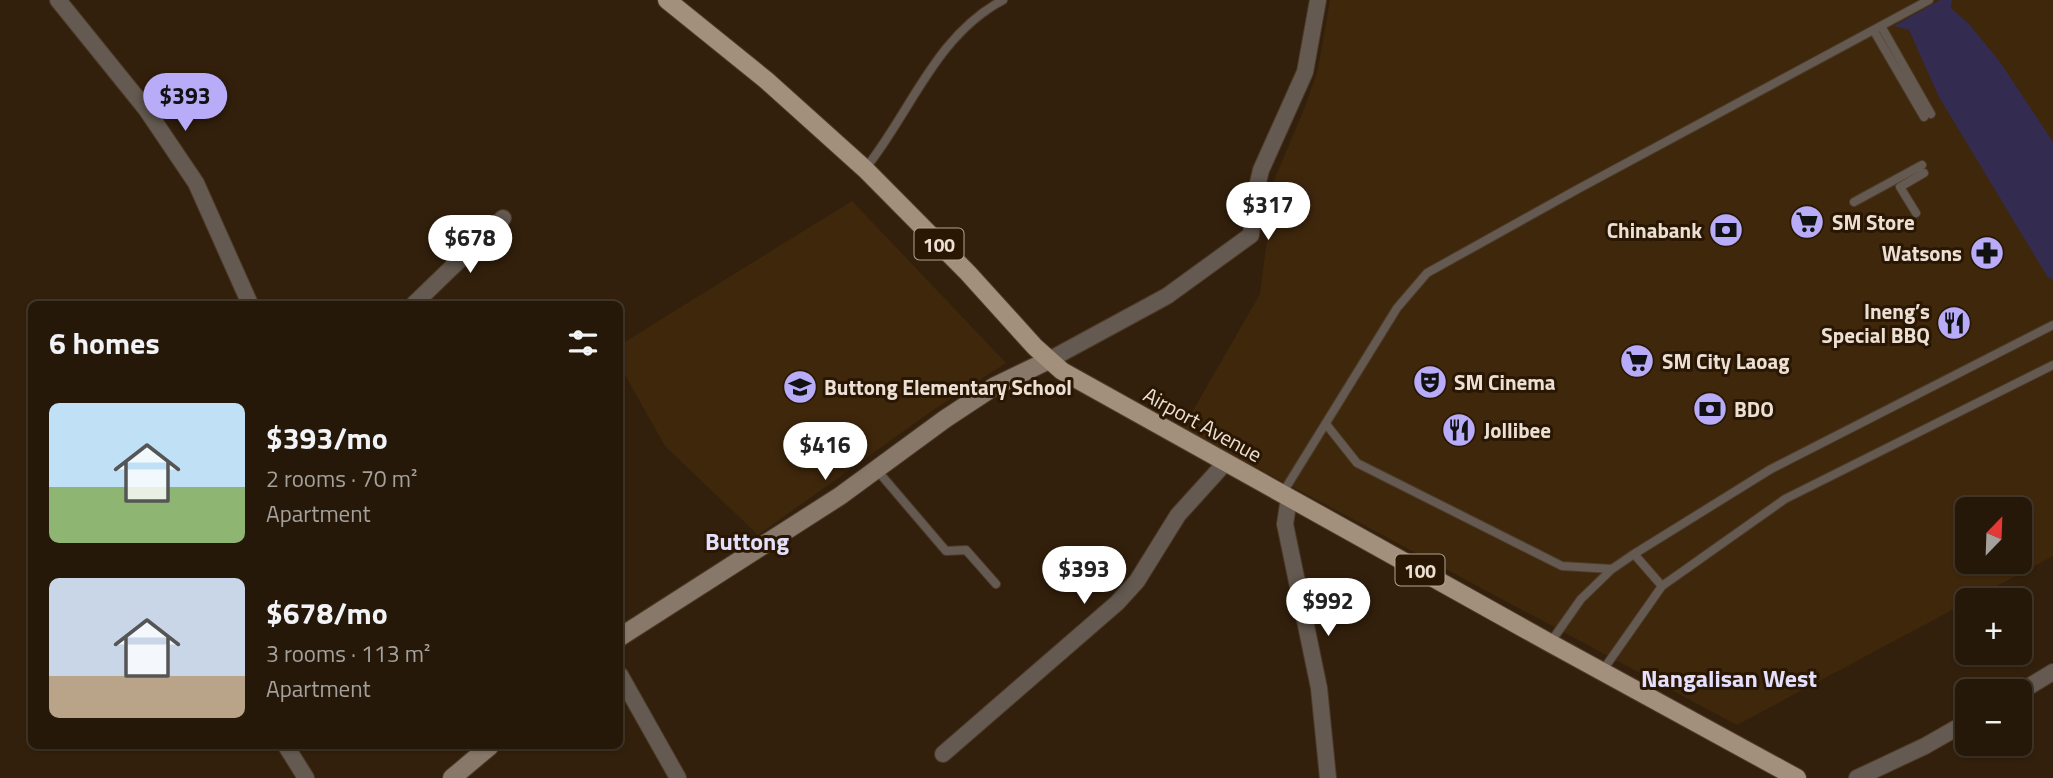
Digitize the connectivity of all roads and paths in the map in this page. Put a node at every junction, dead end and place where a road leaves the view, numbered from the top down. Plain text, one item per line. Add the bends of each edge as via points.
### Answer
1 (58, 0) edge
2 (667, 0) edge
3 (1003, 0) edge
4 (1318, 0) edge
5 (1926, 1) edge
6 (1877, 29) junction
7 (1928, 116) dead end
8 (865, 169) junction
9 (1854, 202) dead end
10 (1916, 213) dead end
11 (503, 218) dead end
12 (249, 301) edge
13 (417, 301) edge
14 (2053, 325) edge
15 (1049, 360) junction
16 (2053, 365) edge
17 (1326, 424) junction
18 (1226, 462) junction
19 (876, 469) junction
20 (1285, 496) junction
21 (1634, 554) junction
22 (1612, 569) junction
23 (996, 584) dead end
24 (1662, 586) junction
25 (623, 635) edge
26 (1550, 643) junction
27 (1603, 670) junction
28 (2053, 672) edge
29 (623, 680) edge
30 (2032, 685) edge
31 (1955, 729) edge
32 (288, 749) edge
33 (486, 749) edge
34 (943, 754) dead end
35 (306, 778) edge
36 (452, 778) edge
37 (678, 778) edge
38 (1328, 778) edge
39 (1797, 778) edge
40 (1857, 778) edge

1 - 12 street via 146,109 196,183
2 - 8 main road, Airport Avenue / 100
3 - 8 lane via 984,10 928,70
4 - 15 street via 1305,72 1261,170 1251,235 1167,296
5 - 6 lane
6 - 7 lane
6 - 17 lane via 1427,273 1397,308
8 - 15 main road, Airport Avenue / 100
9 - 10 lane via 1923,169 1900,187
11 - 13 street
14 - 21 lane via 1771,469
15 - 18 main road, Airport Avenue / 100
15 - 19 street via 995,386
16 - 24 lane via 1785,499
17 - 20 lane
17 - 22 lane via 1357,463 1562,566
18 - 20 main road, Airport Avenue / 100
18 - 34 street via 1178,515 1137,581 1117,603
19 - 23 lane via 946,551 966,550
19 - 25 street
20 - 26 main road, Airport Avenue / 100
20 - 38 street via 1285,524 1319,688
21 - 22 lane
21 - 24 lane
22 - 26 lane via 1581,598
24 - 27 lane
26 - 27 main road, Airport Avenue / 100
27 - 39 main road, Airport Avenue / 100
28 - 30 street
29 - 37 street
31 - 40 street
32 - 35 street
33 - 36 street

